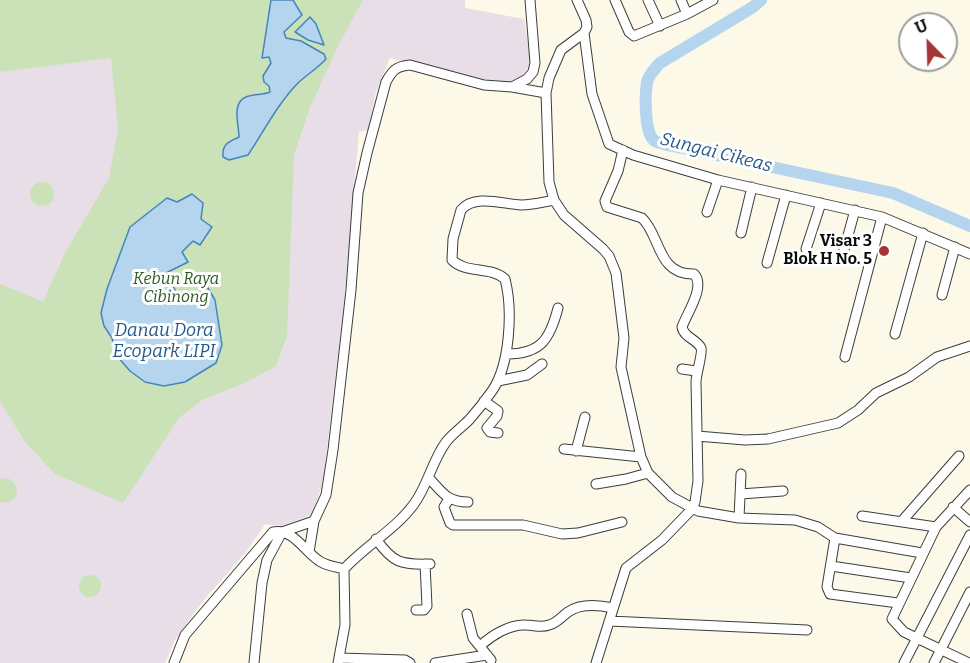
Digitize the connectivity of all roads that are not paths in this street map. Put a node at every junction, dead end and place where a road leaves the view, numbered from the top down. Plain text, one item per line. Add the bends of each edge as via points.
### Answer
1 (530, 0) edge
2 (577, 0) edge
3 (615, 0) edge
4 (648, 0) edge
5 (681, 0) edge
6 (713, 0) edge
7 (687, 14) junction
8 (660, 26) junction
9 (584, 33) junction
10 (533, 72) junction
11 (512, 87) junction
12 (543, 92) junction
13 (623, 150) junction
14 (718, 180) junction
15 (752, 187) junction
16 (786, 195) junction
17 (554, 200) junction
18 (821, 203) junction
19 (855, 210) junction
20 (707, 212) dead end
21 (882, 217) junction
22 (741, 233) dead end
23 (923, 233) junction
24 (955, 247) junction
25 (806, 249) dead end
26 (970, 254) edge
27 (841, 261) dead end
28 (767, 263) dead end
29 (942, 296) dead end
30 (558, 308) dead end
31 (895, 334) dead end
32 (970, 346) edge
33 (507, 354) junction
34 (845, 357) dead end
35 (542, 364) dead end
36 (682, 369) dead end
37 (696, 371) junction
38 (498, 381) junction
39 (484, 401) junction
40 (585, 417) dead end
41 (498, 433) dead end
42 (697, 436) junction
43 (564, 449) dead end
44 (576, 451) junction
45 (959, 456) dead end
46 (641, 457) junction
47 (648, 473) junction
48 (741, 474) dead end
49 (429, 478) junction
50 (596, 484) dead end
51 (970, 490) edge
52 (783, 491) dead end
53 (740, 494) junction
54 (449, 498) junction
55 (468, 502) dead end
56 (953, 507) junction
57 (692, 509) junction
58 (862, 516) dead end
59 (739, 518) junction
60 (314, 521) junction
61 (902, 521) junction
62 (622, 522) dead end
63 (970, 522) edge
64 (936, 527) junction
65 (282, 532) junction
66 (970, 535) edge
67 (835, 538) junction
68 (376, 539) junction
69 (309, 552) junction
70 (922, 553) junction
71 (831, 566) junction
72 (344, 570) junction
73 (911, 578) junction
74 (970, 592) edge
75 (898, 603) junction
76 (613, 608) junction
77 (416, 610) dead end
78 (467, 614) dead end
79 (609, 621) junction
80 (807, 630) dead end
81 (916, 638) junction
82 (480, 646) junction
83 (940, 649) junction
84 (338, 660) edge
85 (967, 660) edge
86 (174, 663) edge
87 (254, 663) edge
88 (410, 663) edge
89 (435, 663) edge
90 (596, 663) edge
91 (904, 663) edge
92 (934, 663) edge

1 - 10 street
2 - 9 street via 587,24
3 - 8 street via 634,36
4 - 8 street
5 - 7 street
6 - 7 street
7 - 8 street
9 - 12 street via 557,56
9 - 13 street via 592,94 605,138
10 - 11 street
10 - 12 street
11 - 12 street
11 - 60 street via 484,85 410,65 397,68 386,82 358,193 333,450 326,495
12 - 17 street via 549,182
13 - 14 street
13 - 37 street via 605,201 611,209 642,218 670,266 698,278 682,327 701,349
14 - 15 street
14 - 20 street
15 - 16 street
15 - 22 street
16 - 18 street
16 - 28 street
17 - 33 street via 521,205 489,201 461,210 452,260 506,279
17 - 46 street via 564,215 609,256 616,273 624,338 621,367
18 - 19 street
18 - 25 street
19 - 21 street
19 - 27 street
21 - 23 street
21 - 34 street
23 - 24 street
23 - 31 street
24 - 26 street
24 - 29 street
30 - 33 street via 550,332 538,347 527,353
32 - 42 street via 937,357 876,393 838,423 768,439
33 - 38 street
35 - 38 street via 527,375
36 - 37 street
37 - 42 street
38 - 39 street
39 - 41 street via 498,411 487,428
39 - 49 street via 446,442
40 - 44 street
42 - 57 street via 698,481
43 - 44 street
44 - 46 street
45 - 61 street
46 - 47 street
47 - 50 street
47 - 57 street via 672,497
48 - 53 street
49 - 54 street
49 - 68 street via 408,512
51 - 56 street
52 - 53 street
53 - 59 street
54 - 55 street
54 - 62 street via 444,507 453,525 523,525 562,534
56 - 63 street
56 - 64 street
57 - 59 street
57 - 76 street via 662,540 626,568
58 - 61 street
59 - 67 street via 795,520 818,527
60 - 65 street
60 - 69 street
61 - 64 street
64 - 70 street
65 - 69 street
65 - 86 street via 273,532 208,606 185,634
65 - 87 street via 267,560 262,583
66 - 81 street
67 - 70 street
67 - 71 street
68 - 72 street
68 - 77 street via 395,561 427,564 427,606
69 - 72 street
70 - 73 street
71 - 73 street
71 - 75 street via 827,587 830,594
72 - 84 street via 345,625
73 - 75 street
74 - 83 street
75 - 81 street via 892,616 894,623
76 - 79 street
76 - 82 street via 580,607 550,625 512,627
78 - 82 street via 471,634
79 - 80 street
79 - 90 street
81 - 83 street
81 - 91 street
82 - 89 street via 489,658
83 - 85 street
83 - 92 street
84 - 88 street

